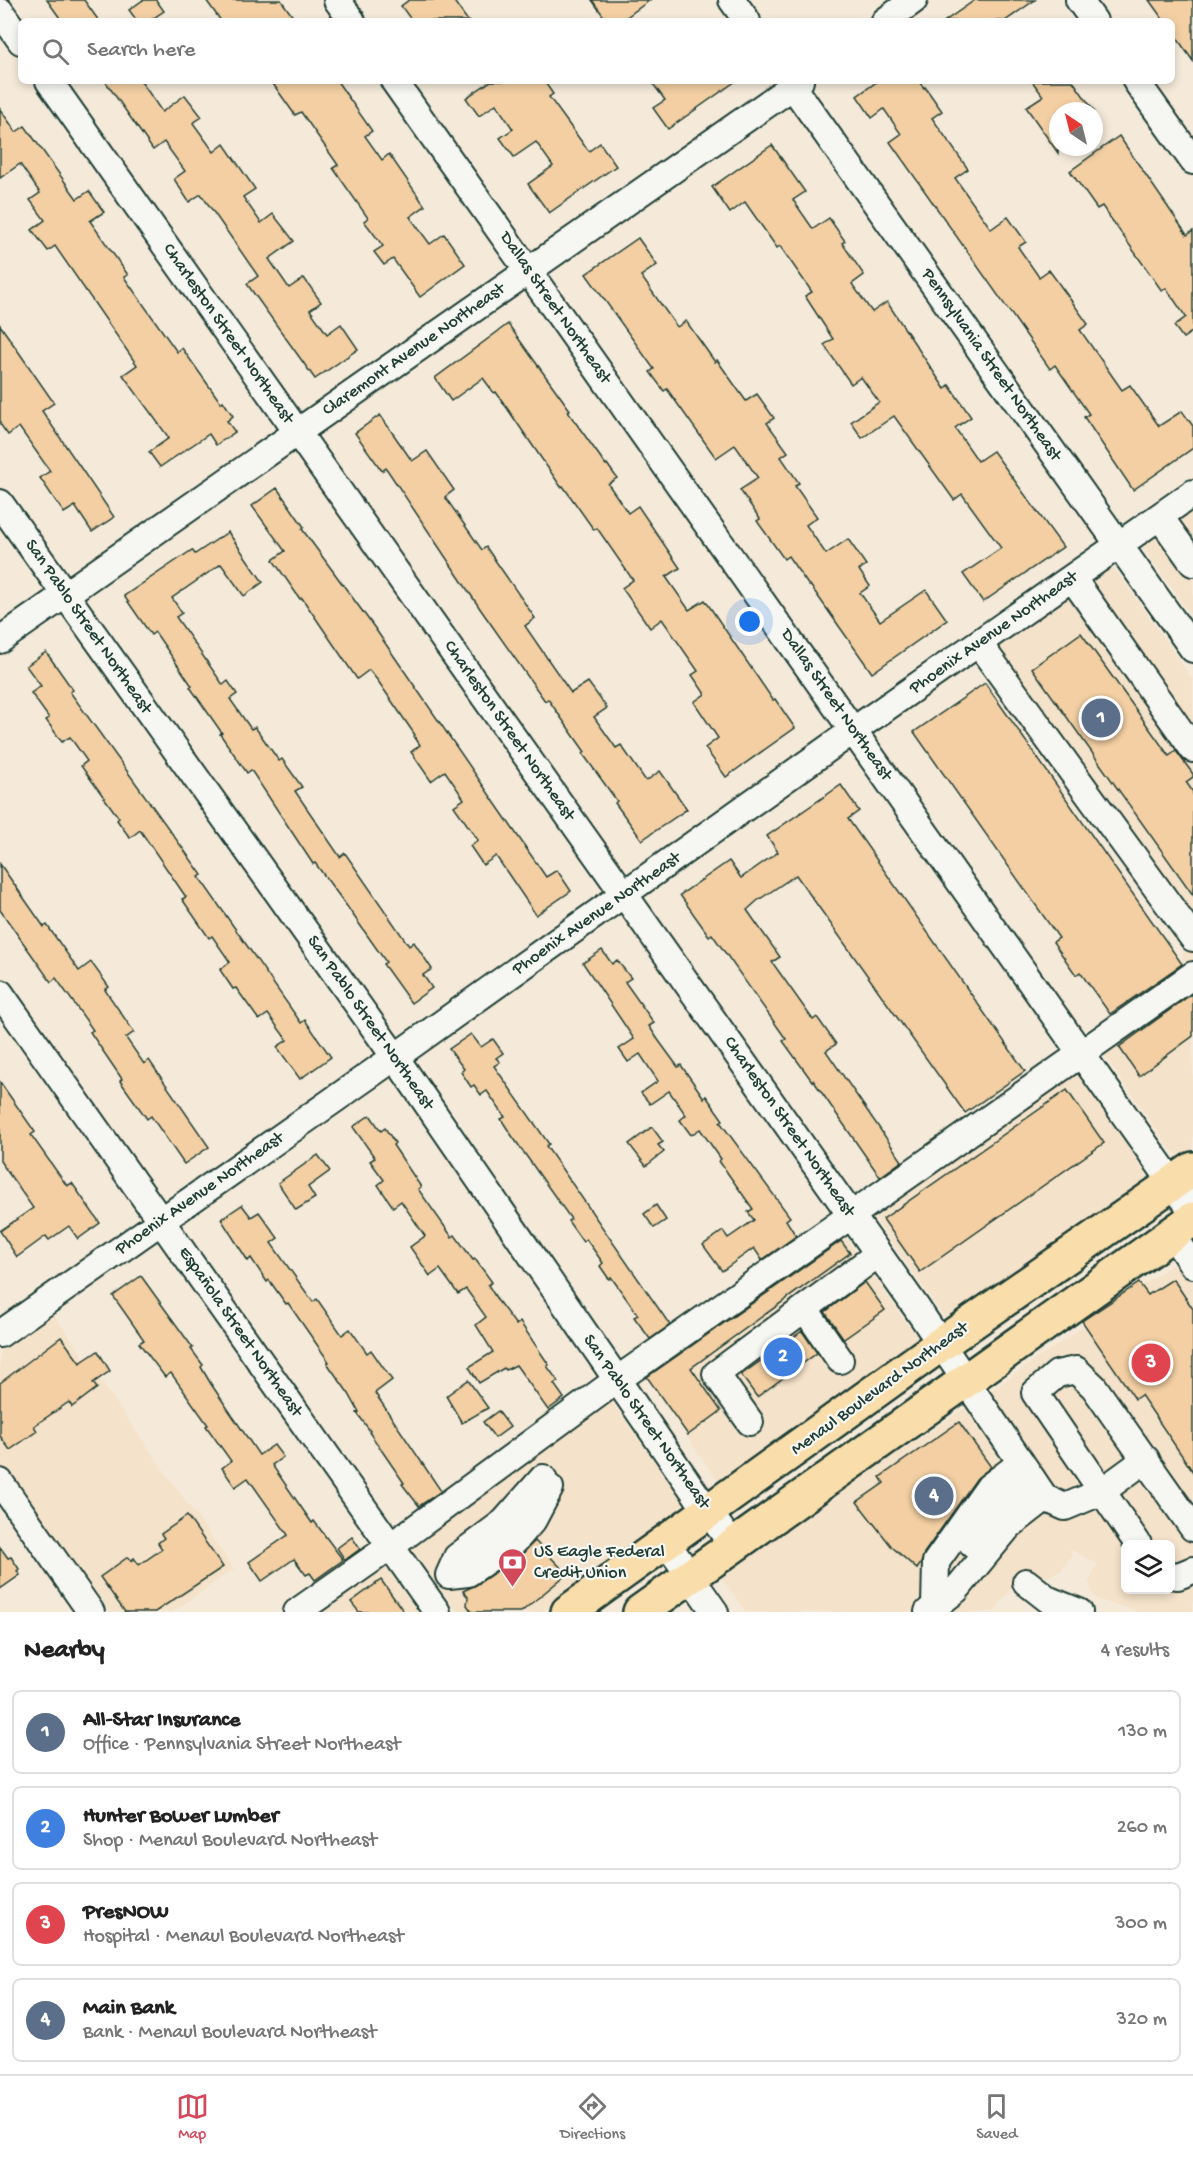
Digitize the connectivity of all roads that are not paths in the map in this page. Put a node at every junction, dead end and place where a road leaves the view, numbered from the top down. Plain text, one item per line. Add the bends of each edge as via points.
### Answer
1 (337, 0) edge
2 (732, 0) edge
3 (914, 0) edge
4 (1079, 0) edge
5 (0, 11) edge
6 (350, 18) edge
7 (745, 18) edge
8 (889, 18) edge
9 (1092, 18) edge
10 (18, 37) edge
11 (51, 84) edge
12 (396, 84) edge
13 (793, 84) edge
14 (795, 84) edge
15 (1139, 84) edge
16 (1193, 161) edge
17 (527, 270) junction
18 (297, 432) junction
19 (1193, 493) edge
20 (0, 503) edge
21 (1160, 517) junction
22 (1120, 546) junction
23 (1193, 563) edge
24 (1072, 579) junction
25 (65, 594) junction
26 (0, 640) edge
27 (979, 644) junction
28 (1193, 649) edge
29 (854, 730) junction
30 (1193, 749) edge
31 (624, 894) junction
32 (1193, 938) edge
33 (1193, 974) edge
34 (0, 993) edge
35 (1081, 1053) junction
36 (395, 1058) junction
37 (1183, 1176) edge
38 (850, 1215) junction
39 (161, 1221) junction
40 (1186, 1222) edge
41 (878, 1254) junction
42 (1193, 1265) edge
43 (805, 1309) junction
44 (0, 1334) edge
45 (941, 1344) junction
46 (840, 1360) dead end
47 (617, 1380) junction
48 (967, 1381) junction
49 (750, 1422) dead end
50 (1146, 1459) junction
51 (1031, 1478) junction
52 (545, 1481) dead end
53 (0, 1482) edge
54 (1101, 1492) junction
55 (708, 1512) junction
56 (1190, 1517) edge
57 (1135, 1540) edge
58 (666, 1542) junction
59 (391, 1546) junction
60 (734, 1547) junction
61 (1193, 1570) edge
62 (689, 1576) junction
63 (1175, 1576) edge
64 (1026, 1582) dead end
65 (941, 1602) edge
66 (431, 1603) edge
67 (91, 1612) edge
68 (297, 1612) edge
69 (568, 1612) edge
70 (640, 1612) edge
71 (715, 1612) edge
72 (1079, 1612) edge

1 - 6 street
2 - 7 street
3 - 8 street
4 - 9 street
5 - 10 street
11 - 18 street, Charleston Street Northeast
12 - 17 street, Dallas Street Northeast
13 - 17 street, Claremont Avenue Northeast
14 - 22 street, Pennsylvania Street Northeast
15 - 16 street
17 - 18 street, Claremont Avenue Northeast
17 - 29 street, Dallas Street Northeast
18 - 25 street, Claremont Avenue Northeast
18 - 31 street, Charleston Street Northeast
19 - 21 street, Phoenix Avenue Northeast
20 - 25 street, San Pablo Street Northeast
21 - 22 street, Phoenix Avenue Northeast
21 - 23 street
22 - 24 street, Phoenix Avenue Northeast
22 - 28 street, Pennsylvania Street Northeast
24 - 27 street, Phoenix Avenue Northeast
24 - 30 street
25 - 26 street, Claremont Avenue Northeast
25 - 36 street, San Pablo Street Northeast
27 - 29 street, Phoenix Avenue Northeast
27 - 32 street
29 - 31 street, Phoenix Avenue Northeast
29 - 35 street, Dallas Street Northeast
31 - 36 street, Phoenix Avenue Northeast
31 - 38 street, Charleston Street Northeast
33 - 35 street
34 - 39 street, Española Street Northeast
35 - 37 street, Dallas Street Northeast
35 - 38 street
36 - 39 street, Phoenix Avenue Northeast
36 - 47 street, San Pablo Street Northeast
37 - 40 street, Dallas Street Northeast
37 - 45 main road, Menaul Boulevard Northeast
38 - 41 street, Charleston Street Northeast
38 - 47 street
39 - 44 street, Phoenix Avenue Northeast
39 - 59 street, Española Street Northeast
40 - 42 street, Dallas Street Northeast
40 - 48 main road
41 - 43 street
41 - 45 street, Charleston Street Northeast
43 - 46 street
43 - 49 street via 716,1374
45 - 48 street, Charleston Street Northeast
45 - 55 main road, Menaul Boulevard Northeast
47 - 55 street, San Pablo Street Northeast
47 - 59 street
48 - 51 street, Charleston Street Northeast
48 - 60 main road
50 - 54 street
50 - 54 street via 1094,1387 1076,1370 1057,1374 1035,1393
50 - 56 street
51 - 54 street via 1065,1507
51 - 65 street via 1009,1526
51 - 65 street via 989,1487 936,1562
52 - 66 street via 533,1520 515,1541 468,1573 453,1566
53 - 67 street
54 - 57 street
55 - 58 main road, Menaul Boulevard Northeast
55 - 60 street, San Pablo Street Northeast
58 - 62 street
58 - 69 main road, Menaul Boulevard Northeast
59 - 66 street, Española Street Northeast
59 - 68 street
60 - 62 main road
61 - 63 street
62 - 70 main road
62 - 71 street
64 - 72 street via 1049,1600

